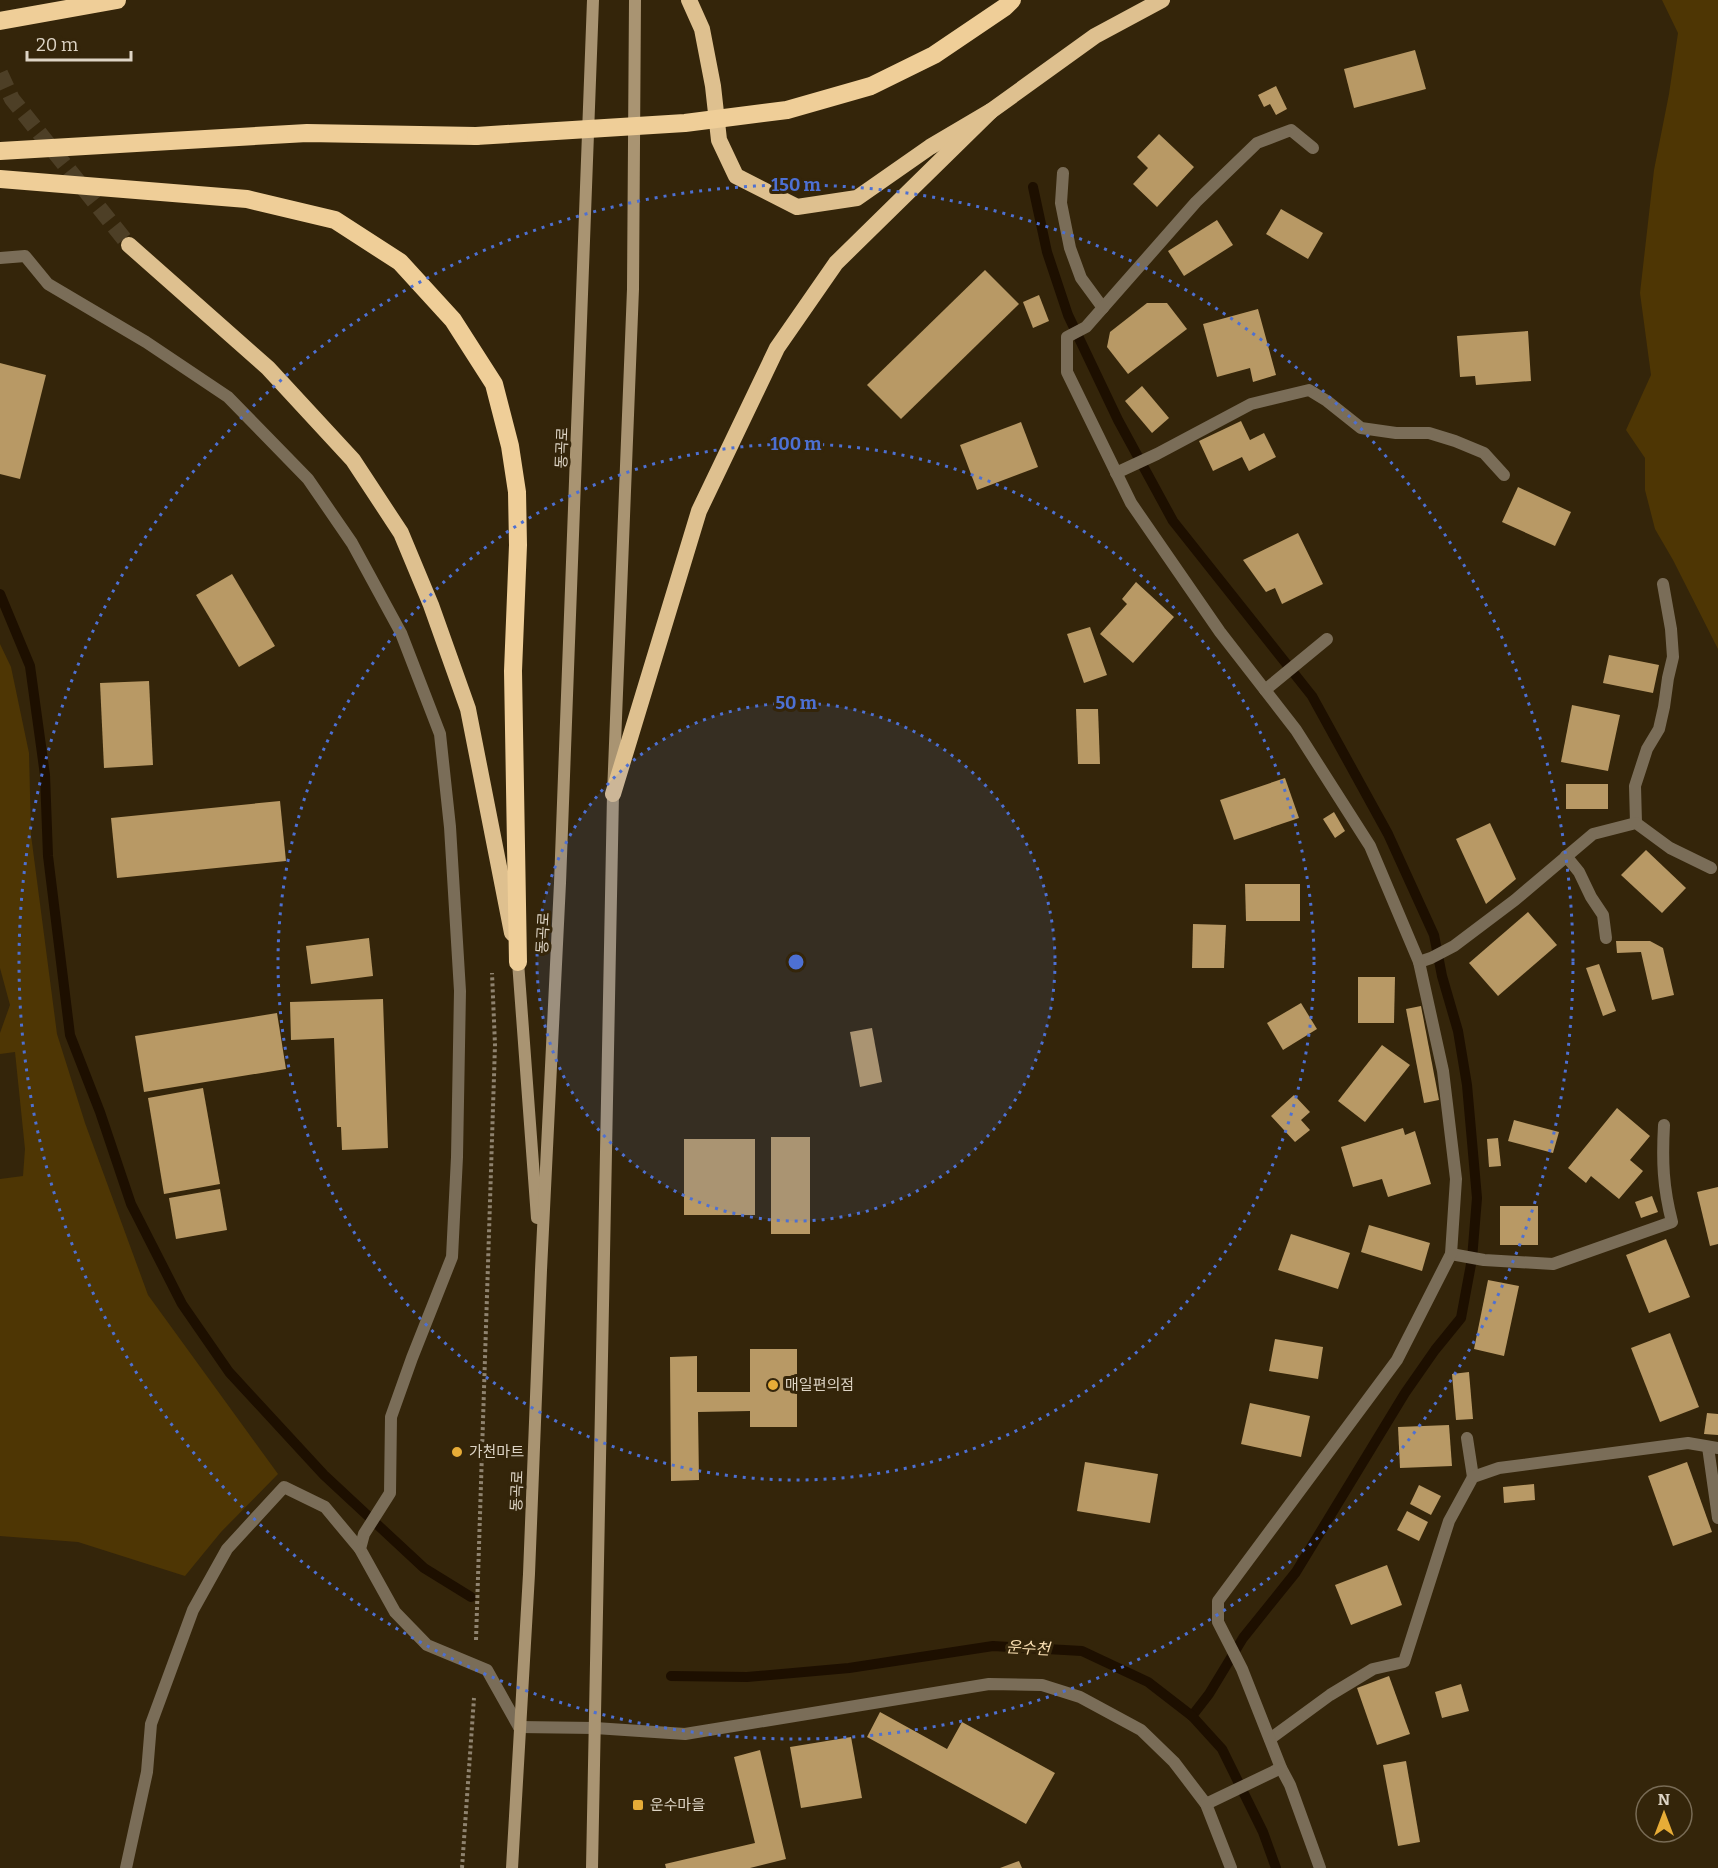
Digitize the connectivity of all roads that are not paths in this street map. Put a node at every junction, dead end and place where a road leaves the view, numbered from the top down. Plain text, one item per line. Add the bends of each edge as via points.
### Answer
1 (117, 0) edge
2 (593, 0) edge
3 (635, 0) edge
4 (689, 0) edge
5 (1012, 0) edge
6 (1162, 0) edge
7 (0, 21) edge
8 (990, 111) junction
9 (1313, 148) dead end
10 (0, 151) edge
11 (1063, 173) dead end
12 (0, 179) edge
13 (129, 245) tunnel mouth
14 (0, 258) edge
15 (1103, 308) junction
16 (1121, 470) junction
17 (1504, 475) dead end
18 (1662, 584) dead end
19 (1328, 639) dead end
20 (1265, 690) junction
21 (614, 794) junction
22 (1636, 824) junction
23 (1566, 856) junction
24 (1711, 868) dead end
25 (1606, 938) dead end
26 (1425, 960) junction
27 (518, 962) junction
28 (1664, 1125) dead end
29 (1455, 1256) junction
30 (541, 1270) junction
31 (1467, 1438) dead end
32 (1713, 1448) edge
33 (1473, 1477) junction
34 (1718, 1518) edge
35 (360, 1549) junction
36 (519, 1727) junction
37 (595, 1728) junction
38 (1270, 1739) junction
39 (1281, 1768) junction
40 (1206, 1804) junction
41 (126, 1868) edge
42 (512, 1868) edge
43 (592, 1868) edge
44 (1231, 1868) edge
45 (1320, 1868) edge

1 - 7 highway
2 - 30 main road, 동곡로 via 571,618
3 - 21 main road via 633,289
4 - 8 highway via 702,29 719,140 736,176 798,207 857,198
5 - 10 highway, bridge via 934,55 892,76 871,86 787,110 685,123 476,136 307,133
6 - 8 highway via 1095,36
8 - 21 highway via 836,263 777,348 699,512
9 - 15 street via 1291,130 1257,142 1196,202
11 - 15 street via 1061,203 1070,248 1081,278
12 - 27 highway via 247,199 336,220 400,262 453,320 494,384 517,492 513,671
13 - 27 highway via 276,377 353,460 401,533 468,709
14 - 35 street via 25,256 48,284 228,397 308,479 352,543 401,633 440,734 460,991 452,1257 391,1417 390,1493 364,1534
15 - 16 street via 1086,327 1067,337 1067,372
16 - 17 street via 1251,404 1309,390 1328,400 1361,428 1429,433 1455,441 1484,453
16 - 20 street via 1131,503
18 - 22 street via 1673,657 1659,729 1647,749 1635,786
19 - 20 street
20 - 26 street via 1296,730 1370,846
21 - 37 main road
22 - 23 street via 1593,834
22 - 24 street via 1670,848
23 - 25 street via 1603,915
23 - 26 street via 1454,946
26 - 29 street via 1456,1179
27 - 30 main road
28 - 29 street via 1662,1160 1672,1222 1552,1264
29 - 38 street via 1397,1360 1218,1601 1218,1622
30 - 36 main road, 동곡로
31 - 33 street
32 - 33 street via 1688,1443 1499,1468
32 - 34 street
33 - 38 street via 1449,1521 1404,1662 1373,1669
35 - 36 street via 395,1612 427,1645 487,1670
35 - 41 street via 325,1507 284,1486 227,1549 193,1610 150,1724 147,1772
36 - 37 street
36 - 42 main road, 동곡로
37 - 40 street via 685,1734 989,1684 1042,1685 1080,1697 1141,1730 1174,1762
37 - 43 main road
38 - 39 street
39 - 40 street
39 - 45 street
40 - 44 street

